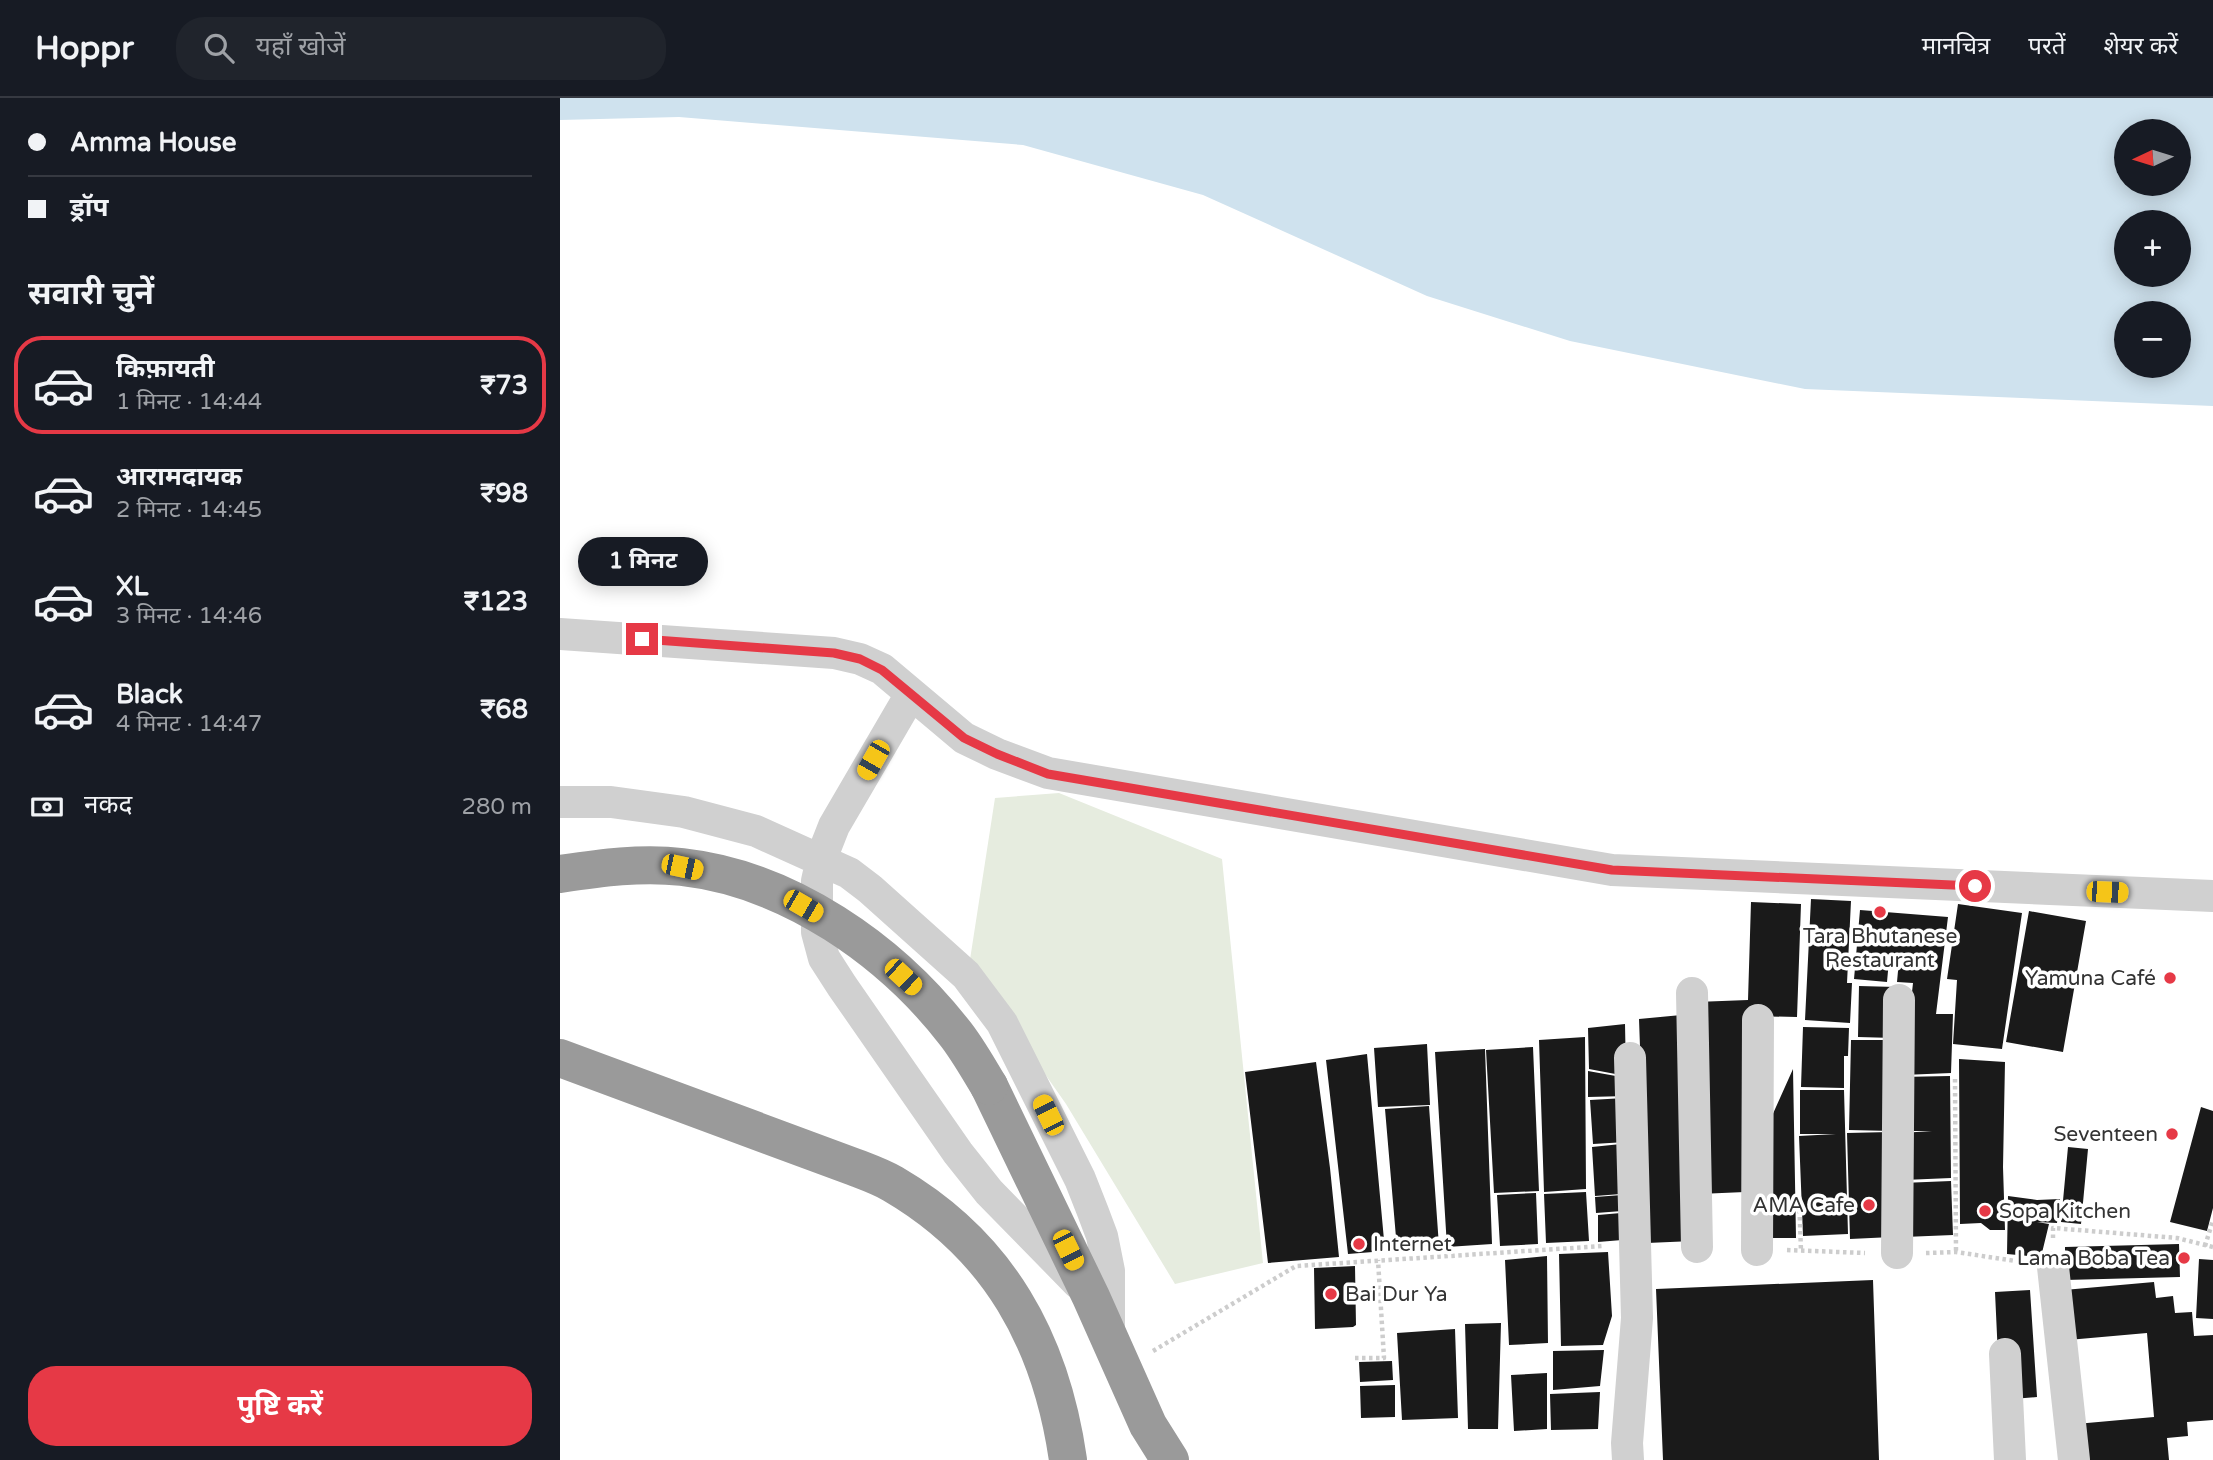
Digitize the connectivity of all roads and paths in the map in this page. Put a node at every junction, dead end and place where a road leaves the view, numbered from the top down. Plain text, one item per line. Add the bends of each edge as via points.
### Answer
1 (560, 634) edge
2 (911, 694) junction
3 (560, 802) edge
4 (821, 859) junction
5 (560, 874) edge
6 (2213, 896) edge
7 (1692, 993) dead end
8 (1899, 1000) dead end
9 (1758, 1020) dead end
10 (560, 1058) edge
11 (1630, 1058) dead end
12 (1955, 1079) dead end
13 (1799, 1196) dead end
14 (2213, 1220) edge
15 (2206, 1246) dead end
16 (1697, 1247) dead end
17 (1757, 1250) dead end
18 (1801, 1251) dead end
19 (1956, 1252) dead end
20 (1896, 1253) dead end
21 (1378, 1260) dead end
22 (1296, 1266) dead end
23 (2053, 1267) dead end
24 (1091, 1297) junction
25 (1116, 1354) junction
26 (2006, 1354) dead end
27 (1355, 1358) dead end
28 (1069, 1460) edge
29 (1170, 1460) edge
30 (1628, 1460) edge
31 (2010, 1460) edge
32 (2074, 1460) edge

1 - 2 street via 834,653 882,670
2 - 4 street via 834,826
2 - 6 street via 964,738 1048,774 1612,870
3 - 4 street via 611,802 684,812 757,831
4 - 24 street via 817,932 824,958 958,1153 989,1192
4 - 25 street via 870,889 967,975 1002,1023 1080,1179 1102,1236
5 - 24 highway, bridge via 614,867 682,867 720,874 803,906 884,959 956,1033 989,1086
7 - 16 street
8 - 20 street
9 - 17 street
10 - 28 highway via 854,1167 892,1183 933,1212 986,1259 1035,1337 1051,1378
11 - 30 street via 1637,1318
12 - 19 path
13 - 18 path
14 - 15 path
21 - 27 path via 1384,1358
22 - 25 path
23 - 32 street
24 - 25 highway
25 - 29 highway via 1148,1425
26 - 31 street

